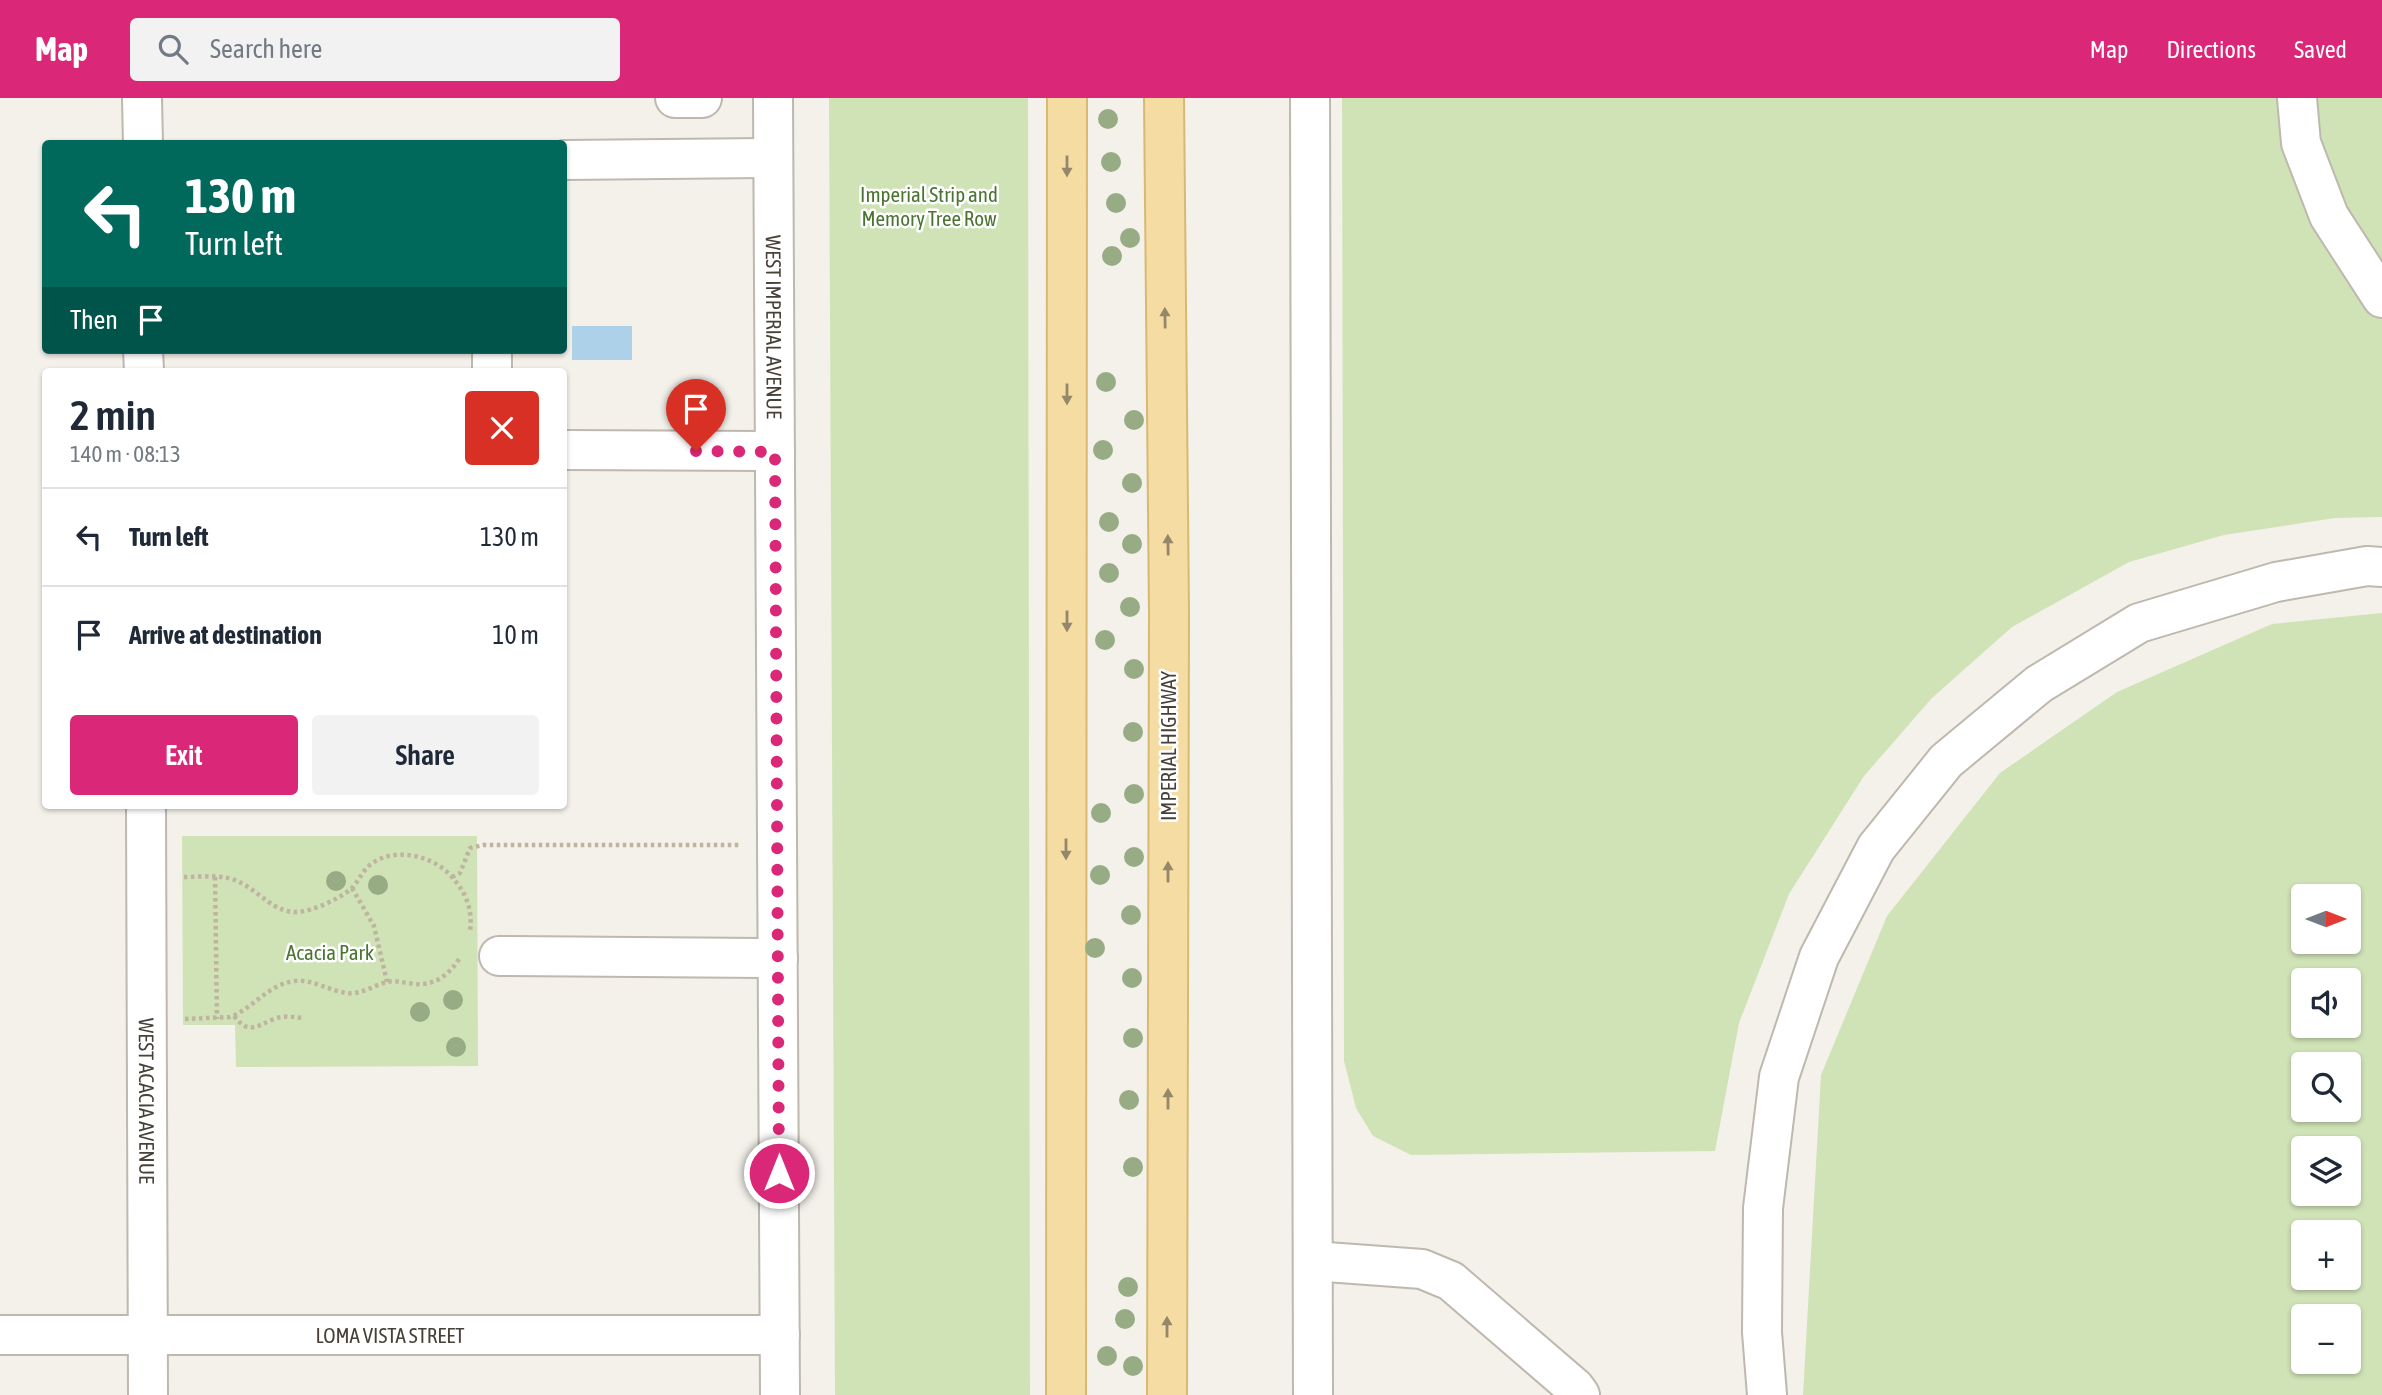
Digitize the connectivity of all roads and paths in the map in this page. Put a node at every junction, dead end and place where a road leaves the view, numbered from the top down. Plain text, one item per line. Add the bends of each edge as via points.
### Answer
1 (142, 98) edge
2 (675, 98) edge
3 (702, 98) edge
4 (774, 98) edge
5 (1067, 98) edge
6 (1139, 98) edge
7 (1164, 98) edge
8 (1310, 98) edge
9 (2297, 98) edge
10 (142, 140) edge
11 (1163, 145) junction
12 (774, 158) junction
13 (567, 160) edge
14 (2382, 298) edge
15 (567, 450) edge
16 (775, 452) junction
17 (2382, 567) edge
18 (146, 809) edge
19 (714, 845) dead end
20 (180, 876) dead end
21 (215, 877) junction
22 (452, 877) junction
23 (352, 888) junction
24 (477, 948) junction
25 (778, 958) junction
26 (387, 982) junction
27 (234, 1016) junction
28 (303, 1018) dead end
29 (181, 1019) dead end
30 (217, 1019) junction
31 (1313, 1261) junction
32 (0, 1335) edge
33 (148, 1335) junction
34 (780, 1335) junction
35 (148, 1395) edge
36 (780, 1395) edge
37 (1066, 1395) edge
38 (1167, 1395) edge
39 (1313, 1395) edge
40 (1580, 1395) edge
41 (1767, 1395) edge

1 - 10 street
2 - 3 street
4 - 12 street, WEST IMPERIAL AVENUE
5 -> 37 main road
6 - 11 main road via 1139,113
7 - 11 main road, IMPERIAL HIGHWAY
8 - 31 street
9 - 14 street via 2301,143 2329,216
38 -> 11 main road, IMPERIAL HIGHWAY via 1169,613
12 - 13 street
12 - 16 street, WEST IMPERIAL AVENUE
15 - 16 street
16 - 25 street, WEST IMPERIAL AVENUE
17 - 41 street via 2276,582 2139,623 2039,684 1946,761 1876,848 1819,957 1779,1077 1763,1208 1762,1332
18 - 33 street, WEST ACACIA AVENUE
19 - 22 path via 483,845 470,848 460,873
20 - 21 path
21 - 23 path via 236,880 291,911 305,911
21 - 30 path
22 - 23 path via 430,860 397,856 369,866
22 - 24 path via 468,900
23 - 26 path via 374,926
24 - 25 street
24 - 26 path via 435,982
25 - 34 street, WEST IMPERIAL AVENUE
26 - 27 path via 351,994 312,983 284,983
27 - 28 path via 255,1027 281,1017
27 - 30 path
29 - 30 path
31 - 39 street
31 - 40 street via 1422,1269 1451,1281
32 - 33 street, LOMA VISTA STREET
33 - 34 street, LOMA VISTA STREET
33 - 35 street, WEST ACACIA AVENUE
34 - 36 street, WEST IMPERIAL AVENUE

